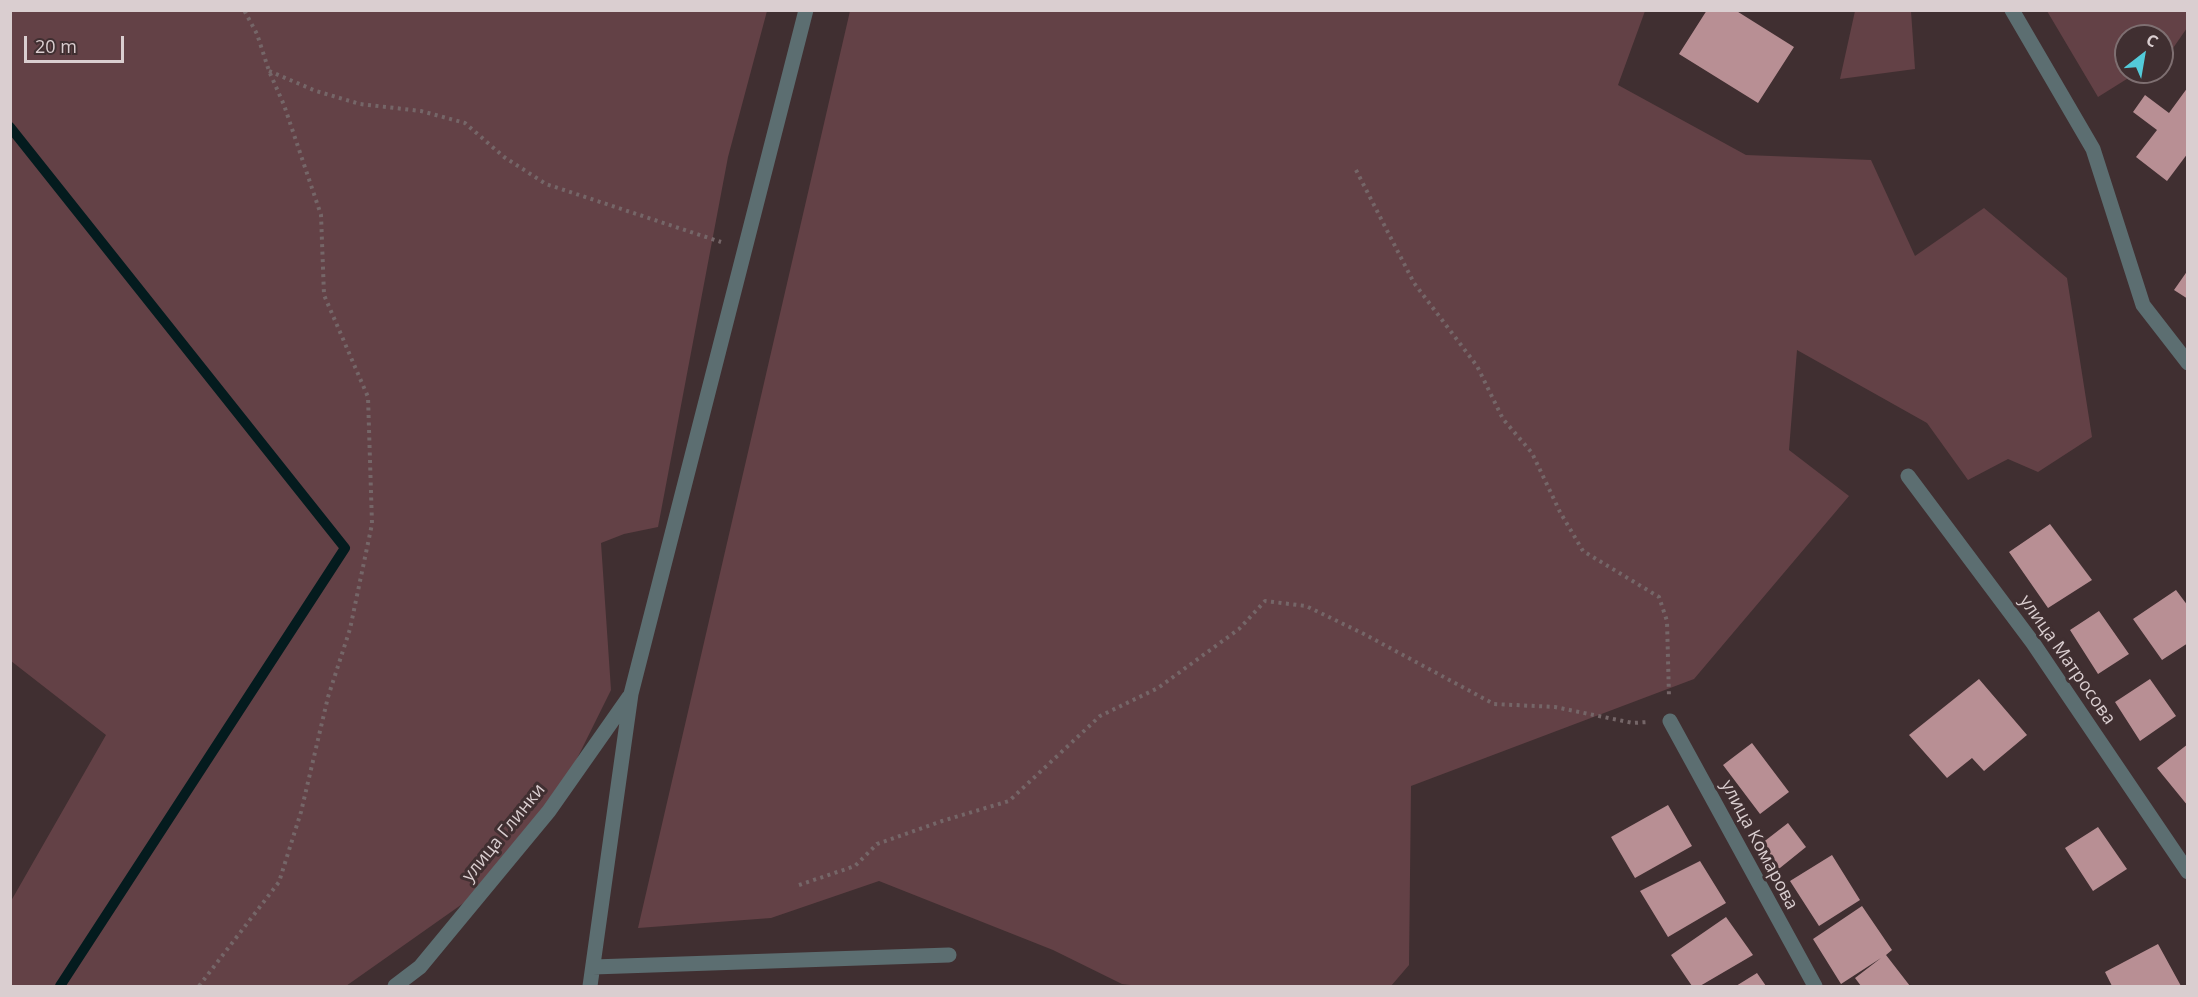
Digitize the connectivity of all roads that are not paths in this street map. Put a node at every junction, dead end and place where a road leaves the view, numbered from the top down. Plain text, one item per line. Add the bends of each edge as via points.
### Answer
1 (806, 10) edge
2 (2012, 10) edge
3 (2187, 363) edge
4 (1908, 476) dead end
5 (631, 694) junction
6 (1670, 721) road end
7 (2187, 872) edge
8 (949, 955) dead end
9 (594, 967) junction
10 (395, 987) edge
11 (590, 987) edge
12 (1815, 987) edge

1 - 5 street
2 - 3 street via 2093,149 2143,305
4 - 7 street, улица Матросова via 2033,643
5 - 9 street
5 - 10 street, улица Глинки via 549,811 420,967
6 - 12 street, улица Комарова
8 - 9 street
9 - 11 street

